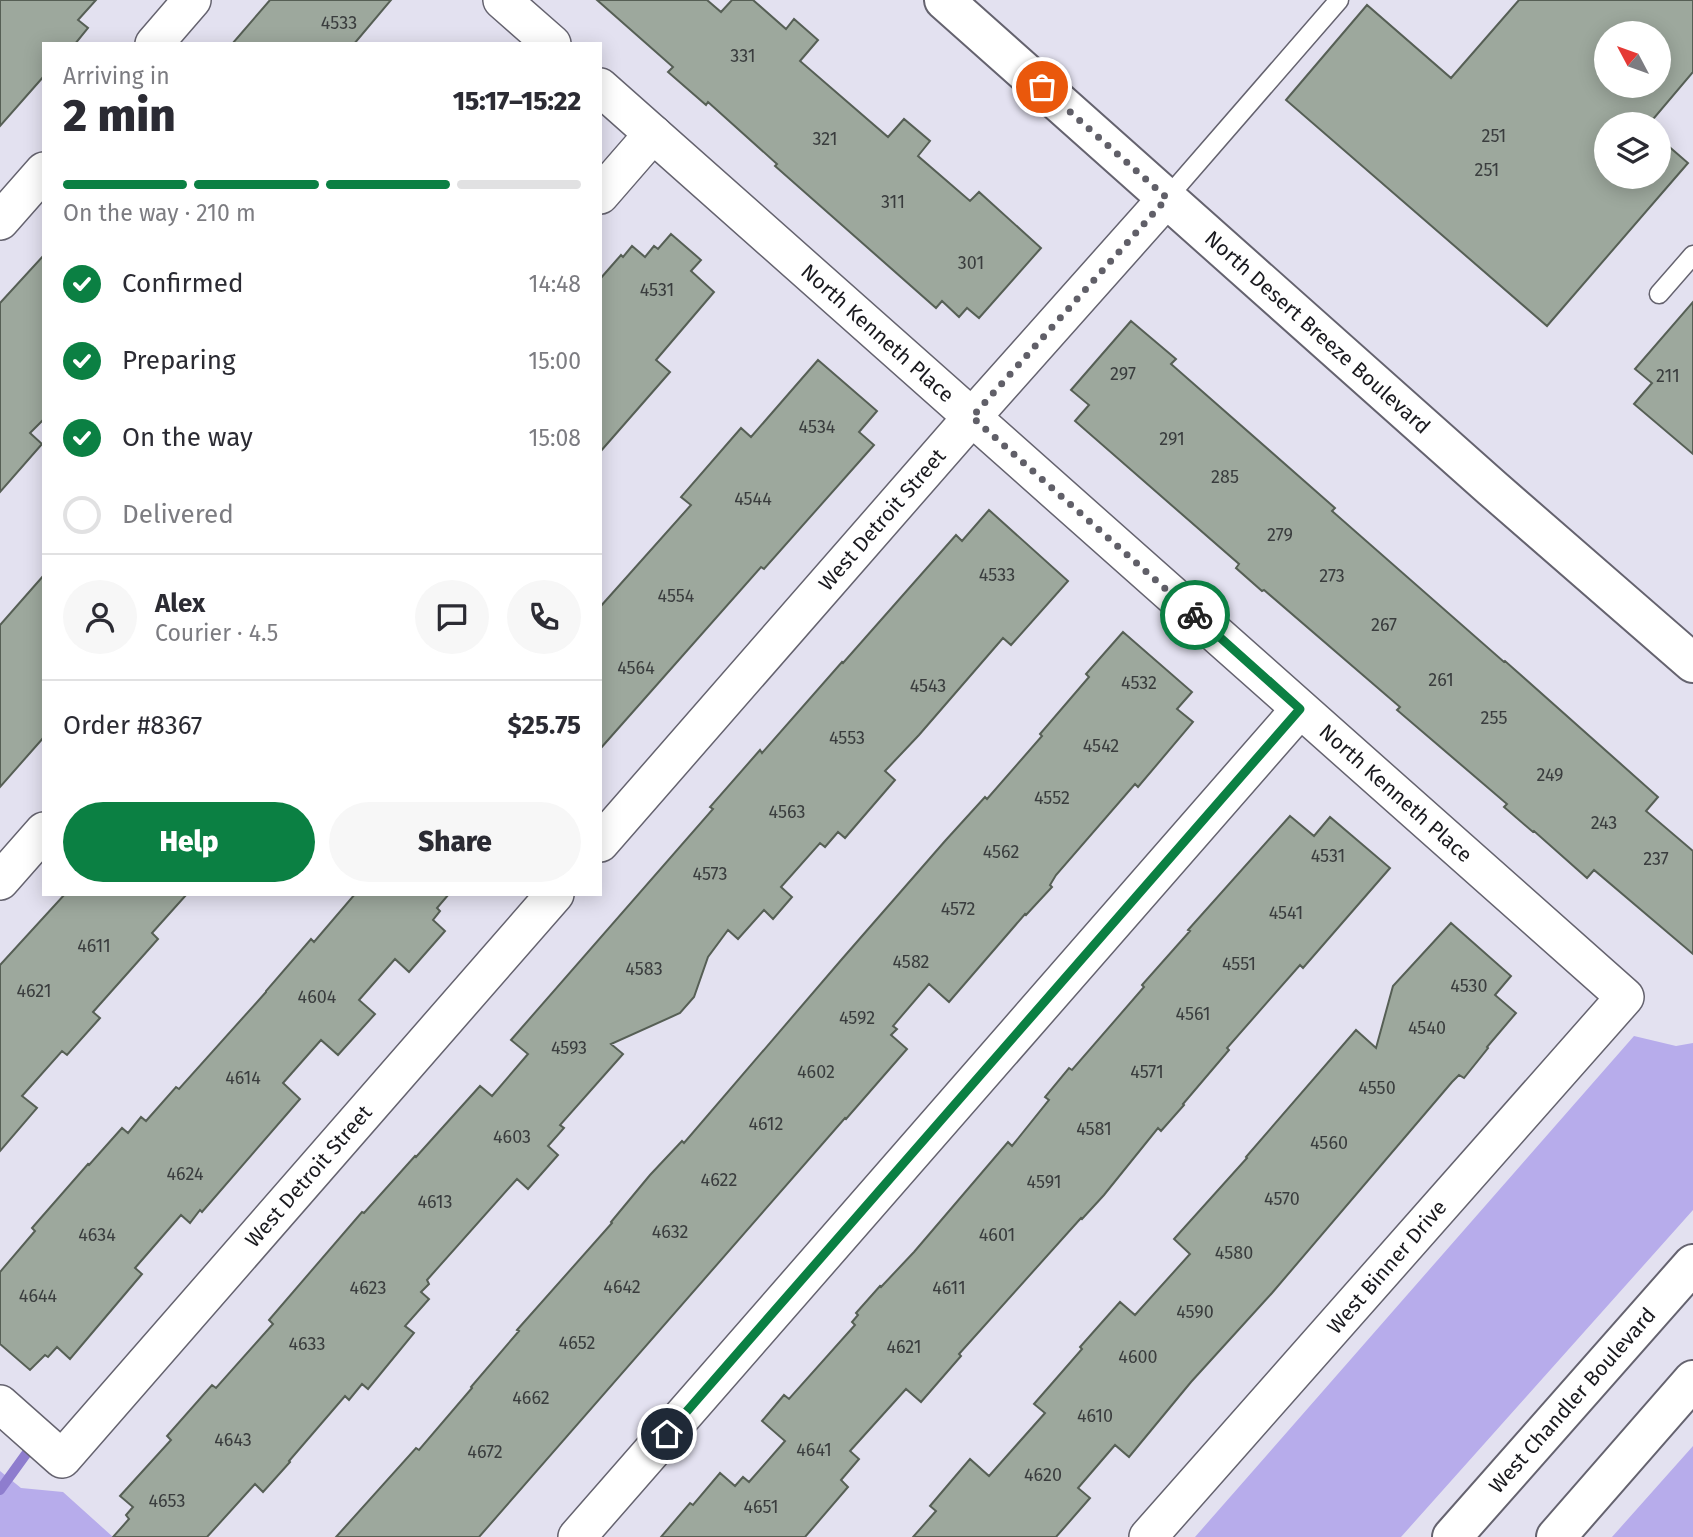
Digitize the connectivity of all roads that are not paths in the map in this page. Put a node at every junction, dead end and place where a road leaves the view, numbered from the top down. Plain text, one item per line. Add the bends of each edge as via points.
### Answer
1 (192, 0) edge
2 (502, 0) edge
3 (944, 0) edge
4 (1339, 0) edge
5 (156, 42) edge
6 (549, 42) edge
7 (602, 89) edge
8 (653, 134) junction
9 (42, 173) edge
10 (602, 193) edge
11 (1167, 198) junction
12 (0, 221) edge
13 (1693, 255) edge
14 (1659, 294) dead end
15 (972, 417) junction
16 (1693, 663) edge
17 (1300, 709) junction
18 (42, 833) edge
19 (602, 840) edge
20 (0, 881) edge
21 (553, 896) edge
22 (1625, 997) joint
23 (1693, 1264) edge
24 (1693, 1380) edge
25 (0, 1404) edge
26 (577, 1537) edge
27 (1149, 1537) edge
28 (1452, 1537) edge
29 (1556, 1537) edge

1 - 5 street
2 - 6 street
3 - 11 street, North Desert Breeze Boulevard
4 - 11 lane
7 - 8 street, North Kenneth Place
8 - 10 street
8 - 15 street, North Kenneth Place
9 - 12 street
11 - 15 street, West Detroit Street
11 - 16 street, North Desert Breeze Boulevard
13 - 14 lane
15 - 17 street, North Kenneth Place
15 - 19 street, West Detroit Street
17 - 22 street, North Kenneth Place
17 - 26 street
18 - 20 street
21 - 25 street, West Detroit Street via 62,1459
22 - 27 street, West Binner Drive
23 - 28 street, West Chandler Boulevard
24 - 29 street

